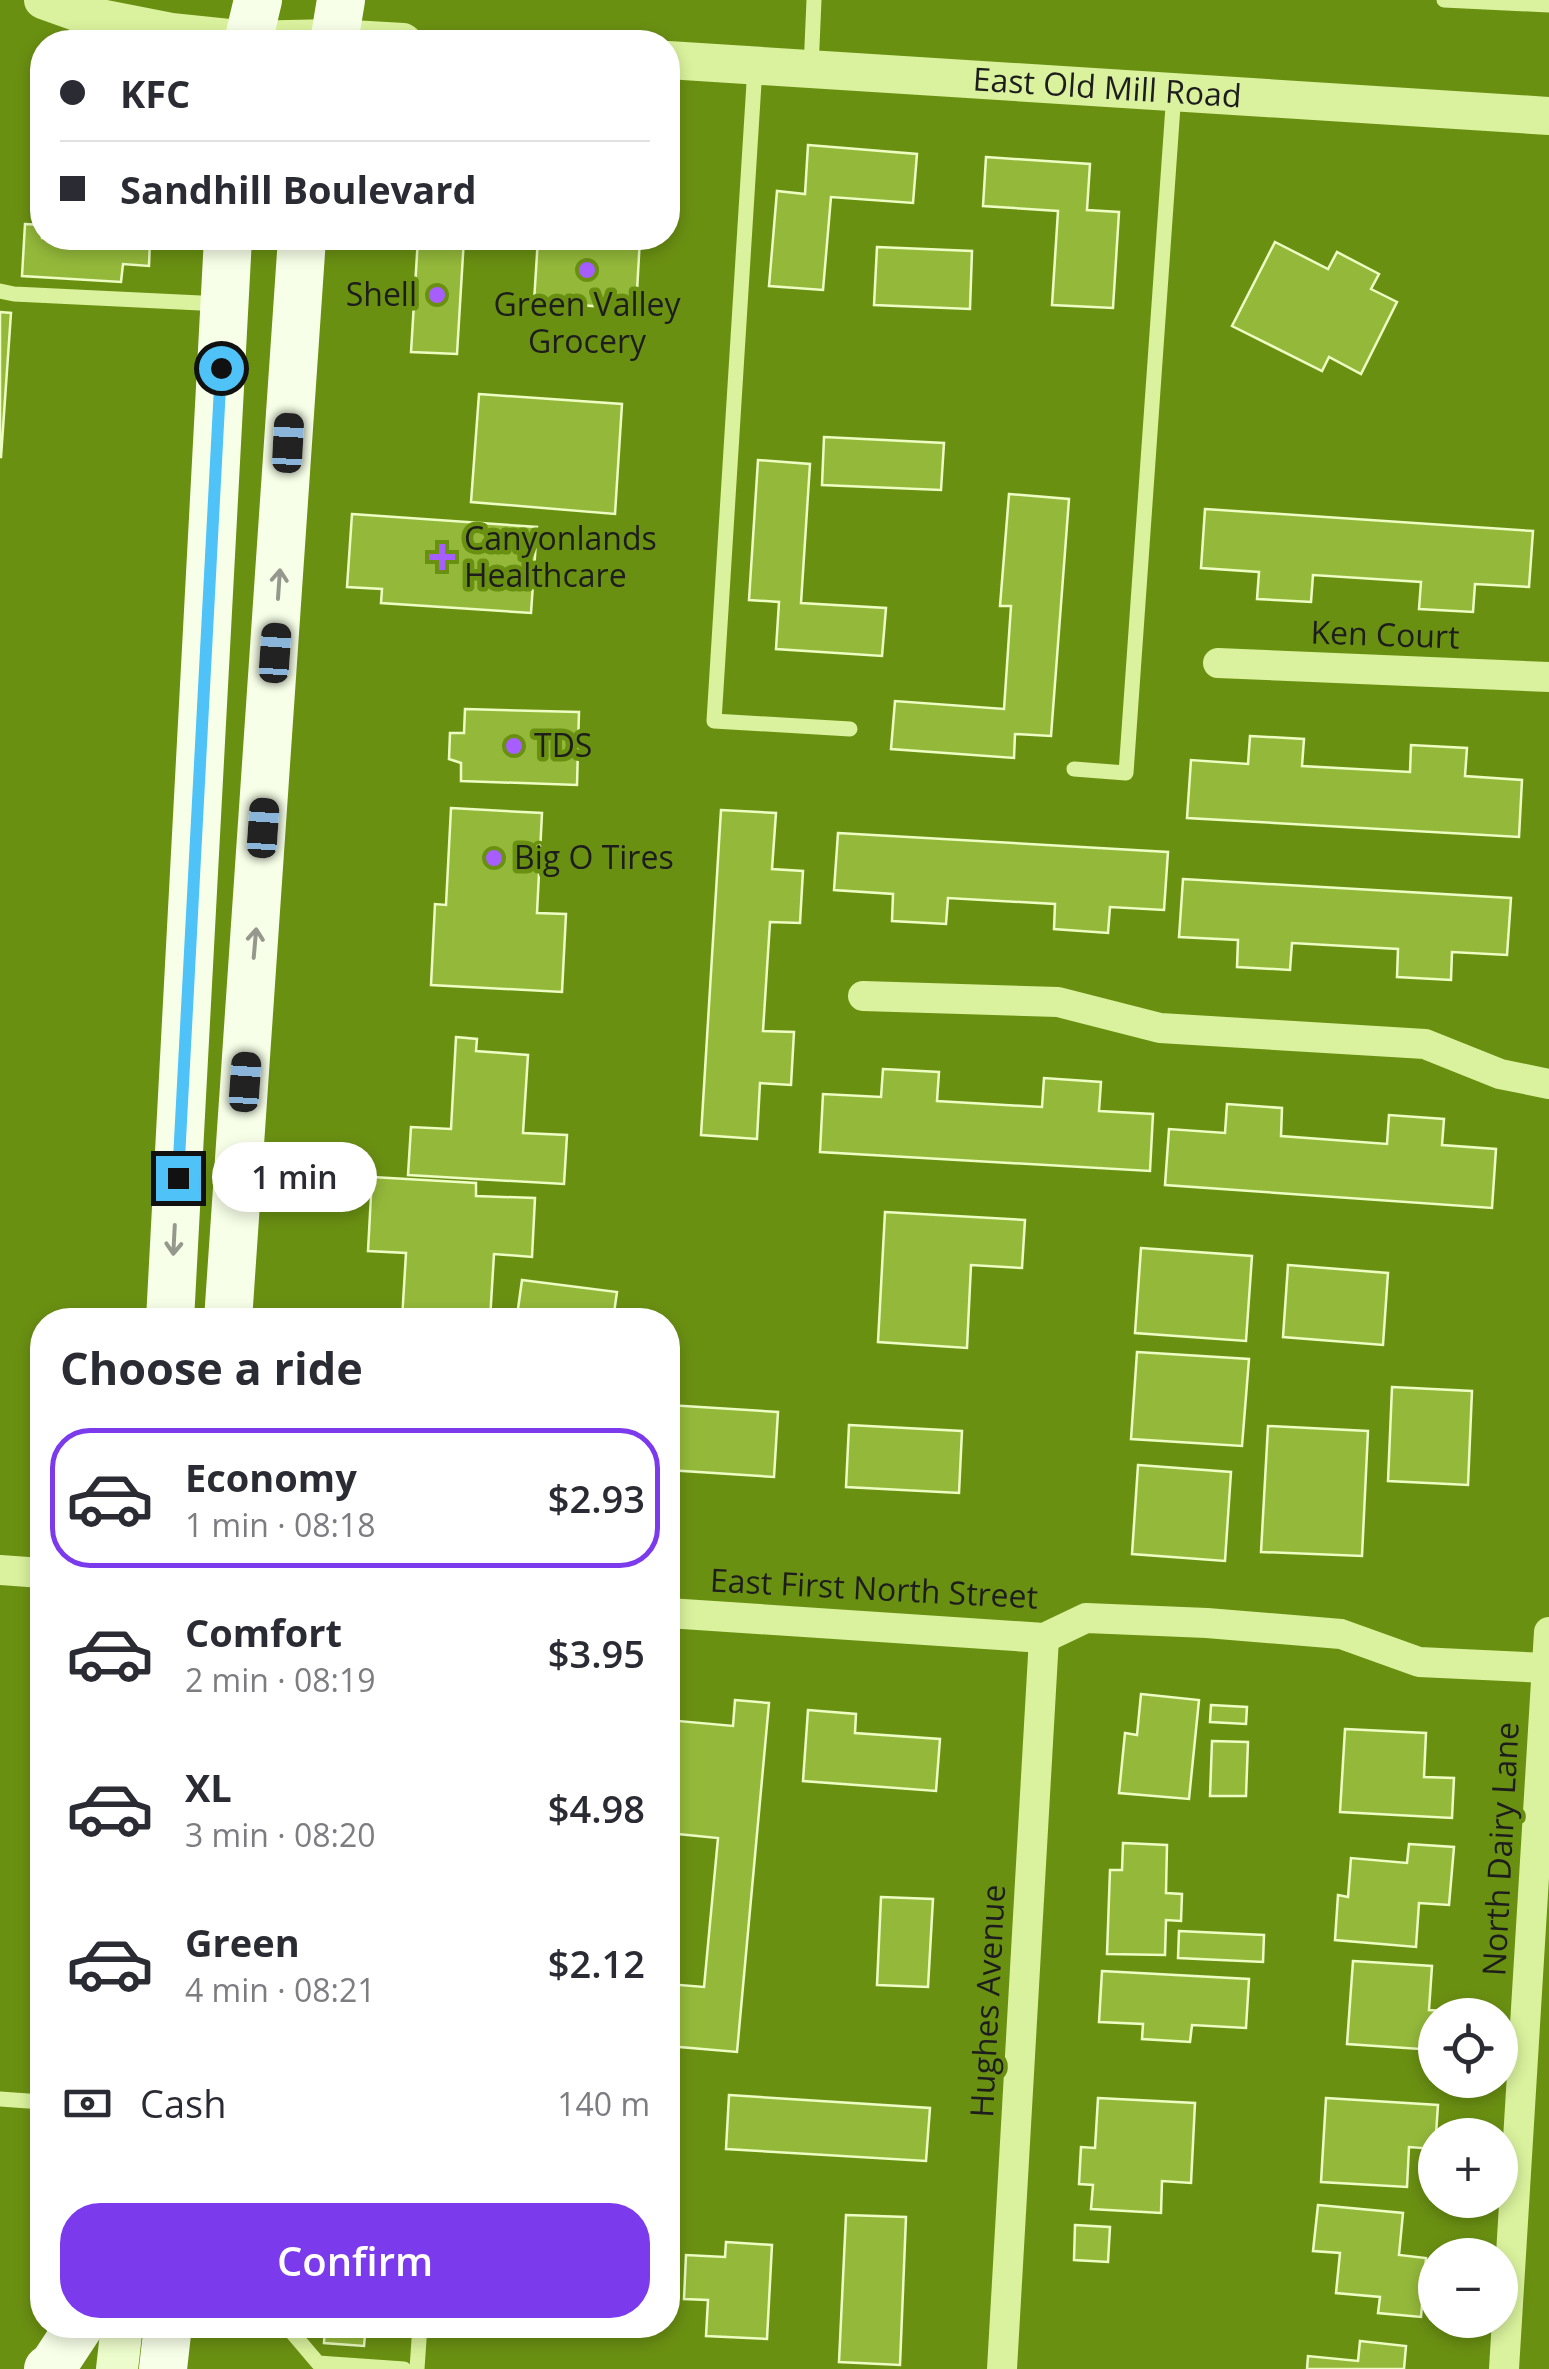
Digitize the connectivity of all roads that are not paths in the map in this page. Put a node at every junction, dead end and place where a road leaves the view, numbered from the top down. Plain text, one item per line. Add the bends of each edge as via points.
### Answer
1 (43, 0) edge
2 (814, 0) edge
3 (1444, 0) edge
4 (1549, 5) edge
5 (336, 27) edge
6 (251, 28) edge
7 (680, 61) edge
8 (755, 66) junction
9 (811, 69) junction
10 (1174, 92) junction
11 (1549, 116) edge
12 (227, 250) edge
13 (301, 250) edge
14 (0, 291) edge
15 (225, 304) junction
16 (1218, 663) dead end
17 (1549, 677) edge
18 (204, 689) junction
19 (850, 730) dead end
20 (1074, 770) dead end
21 (862, 996) dead end
22 (250, 1000) junction
23 (1549, 1084) edge
24 (171, 1308) edge
25 (229, 1308) edge
26 (0, 1570) edge
27 (30, 1572) edge
28 (680, 1613) edge
29 (1549, 1632) edge
30 (1044, 1638) junction
31 (1547, 1668) edge
32 (1537, 2044) edge
33 (0, 2099) edge
34 (30, 2101) edge
35 (71, 2338) edge
36 (121, 2338) edge
37 (167, 2338) edge
38 (297, 2338) edge
39 (419, 2338) edge
40 (48, 2369) edge
41 (118, 2369) edge
42 (163, 2369) edge
43 (404, 2369) edge
44 (417, 2369) edge
45 (1002, 2369) edge
46 (1504, 2369) edge

1 - 6 street via 154,29
2 - 9 lane
3 - 4 lane
5 - 6 street
7 - 8 street, East Old Mill Road
8 - 9 street, East Old Mill Road
8 - 19 lane via 714,720
9 - 10 street, East Old Mill Road
10 - 11 street, East Old Mill Road
10 - 20 lane via 1126,773
12 - 15 main road
22 -> 13 main road
14 - 15 lane
15 - 18 main road
16 - 17 street, Ken Court
18 - 22 main road via 221,740 208,966
18 -> 24 main road
21 - 23 street via 1058,1002 1160,1028 1425,1044 1500,1074
22 - 25 main road
26 - 27 street
28 - 30 street, East First North Street
29 - 31 street, North Dairy Lane
30 - 31 street, East First North Street via 1086,1618 1207,1622 1342,1634 1418,1662
30 - 45 street, Hughes Avenue
31 - 32 street, North Dairy Lane
32 - 46 street, North Dairy Lane
33 - 34 lane
35 - 40 main road
36 - 41 main road
37 - 42 main road
38 - 43 lane via 318,2363
39 - 44 lane

